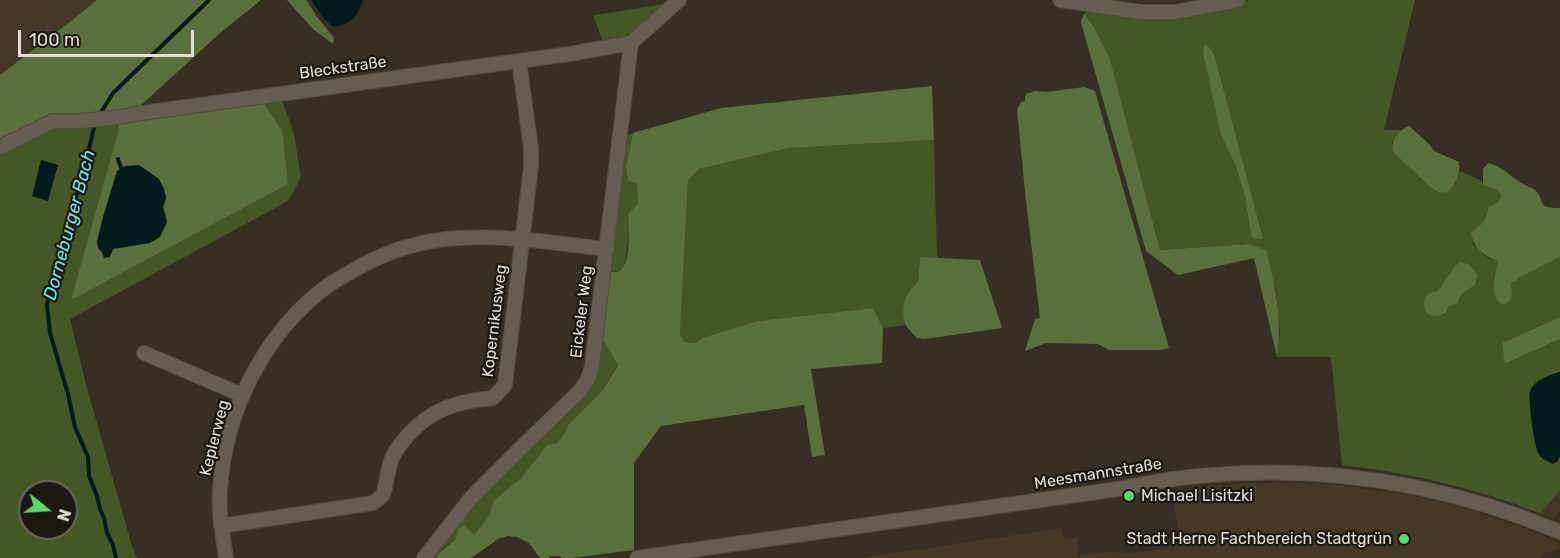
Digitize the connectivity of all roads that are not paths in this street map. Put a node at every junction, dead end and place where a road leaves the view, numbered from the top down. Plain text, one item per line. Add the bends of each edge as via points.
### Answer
1 (679, 0) edge
2 (1060, 0) edge
3 (1238, 0) edge
4 (631, 43) junction
5 (519, 61) junction
6 (0, 147) edge
7 (522, 240) junction
8 (607, 249) junction
9 (144, 353) dead end
10 (242, 395) junction
11 (222, 526) junction
12 (1560, 532) edge
13 (226, 558) edge
14 (424, 558) edge
15 (636, 558) edge

1 - 4 street
2 - 3 street via 1141,12 1175,12
4 - 5 street, Bleckstraße
4 - 8 street, Eickeler Weg
5 - 6 street, Bleckstraße via 120,117 53,121
5 - 7 street, Kopernikusweg via 531,148
7 - 8 street, Keplerweg
7 - 10 street, Keplerweg via 438,240 401,248 369,261 331,284 300,310 275,339
7 - 11 street, Kopernikusweg via 505,385 493,398 451,405 417,426 392,459 382,496 373,503
8 - 14 street, Eickeler Weg via 588,379 471,498
9 - 10 street
10 - 11 street, Keplerweg via 224,458 219,492
11 - 13 street, Keplerweg
12 - 15 street, Meesmannstraße via 1487,505 1416,487 1328,474 1243,472

